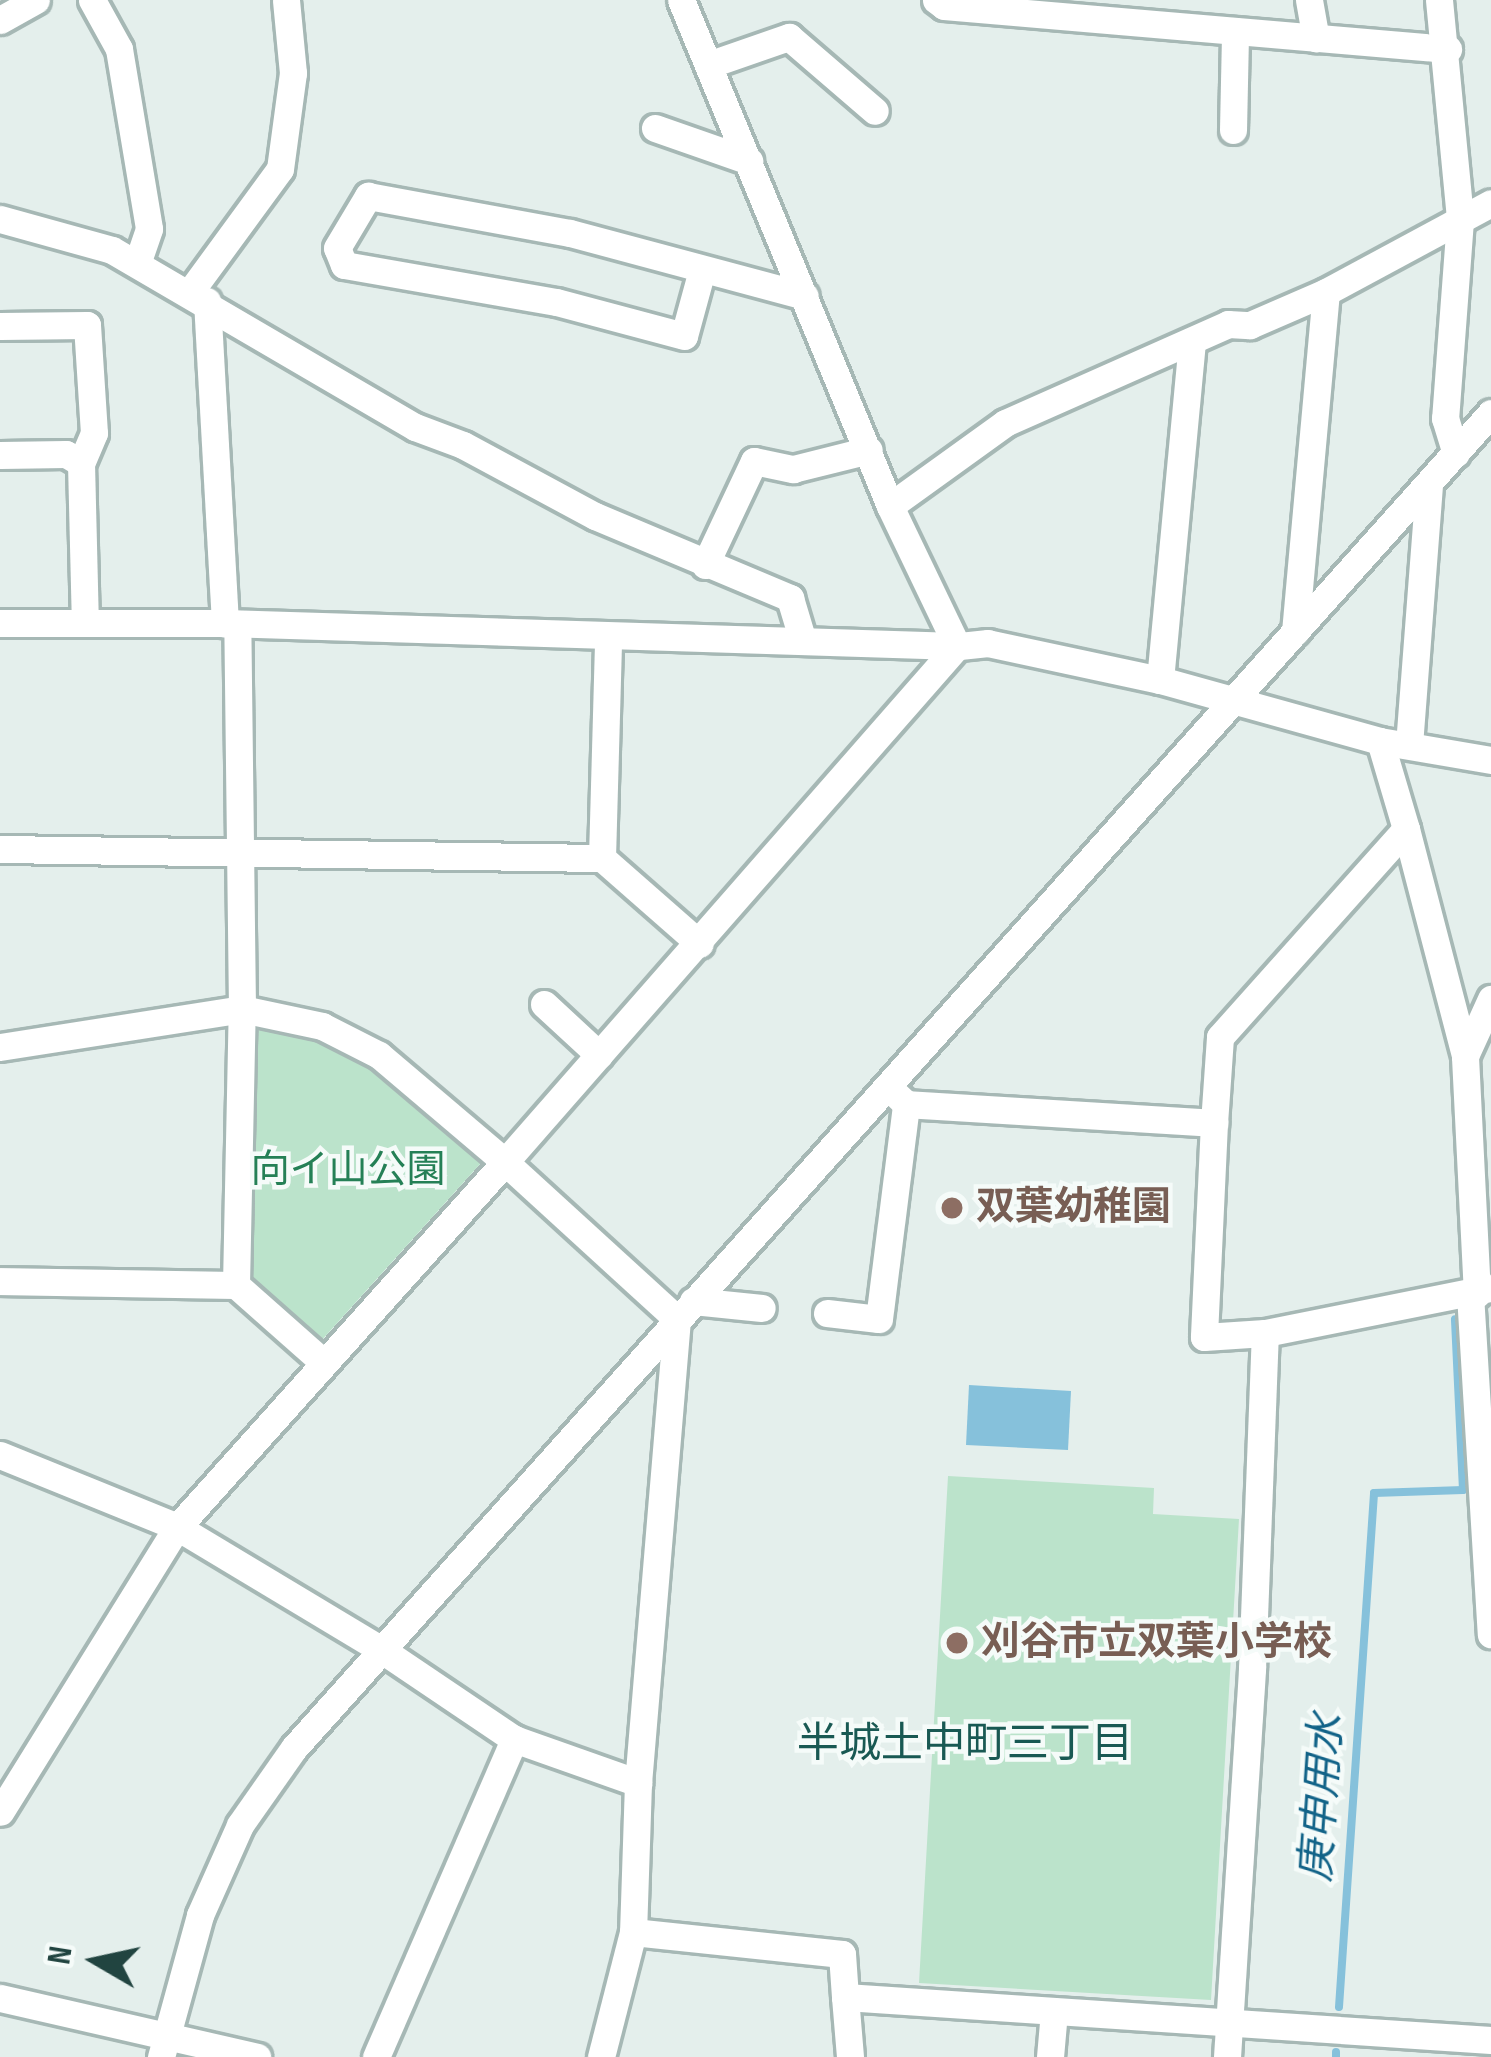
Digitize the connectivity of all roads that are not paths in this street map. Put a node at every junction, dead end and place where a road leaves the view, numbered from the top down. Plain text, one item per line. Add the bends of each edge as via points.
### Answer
1 (36, 0) edge
2 (92, 0) edge
3 (286, 0) edge
4 (681, 0) edge
5 (936, 0) edge
6 (1309, 0) edge
7 (1439, 0) edge
8 (1072, 9) edge
9 (1191, 14) edge
10 (0, 20) edge
11 (1235, 31) junction
12 (1316, 38) junction
13 (1448, 50) junction
14 (708, 65) junction
15 (875, 111) dead end
16 (655, 128) dead end
17 (1233, 130) dead end
18 (748, 161) junction
19 (1491, 203) edge
20 (0, 219) edge
21 (1460, 220) junction
22 (137, 263) junction
23 (702, 270) junction
24 (1325, 292) junction
25 (198, 296) junction
26 (805, 296) junction
27 (0, 326) edge
28 (1192, 344) junction
29 (1491, 413) edge
30 (869, 450) junction
31 (1456, 453) junction
32 (0, 455) edge
33 (81, 463) junction
34 (1429, 484) junction
35 (890, 506) junction
36 (705, 565) junction
37 (0, 623) edge
38 (85, 623) junction
39 (231, 624) junction
40 (1295, 632) junction
41 (608, 637) junction
42 (802, 638) junction
43 (957, 646) junction
44 (1160, 680) junction
45 (1236, 700) junction
46 (1380, 741) junction
47 (1409, 745) junction
48 (1491, 760) edge
49 (1406, 829) junction
50 (0, 849) edge
51 (237, 849) junction
52 (602, 858) junction
53 (700, 944) junction
54 (1491, 999) edge
55 (544, 1004) dead end
56 (242, 1010) junction
57 (0, 1046) edge
58 (599, 1055) junction
59 (1465, 1056) junction
60 (896, 1095) junction
61 (1214, 1123) junction
62 (505, 1162) junction
63 (0, 1281) edge
64 (236, 1285) junction
65 (1479, 1292) edge
66 (762, 1307) dead end
67 (685, 1310) junction
68 (827, 1313) dead end
69 (1264, 1333) junction
70 (323, 1362) junction
71 (0, 1455) edge
72 (177, 1527) junction
73 (1491, 1634) edge
74 (382, 1650) junction
75 (514, 1738) junction
76 (638, 1783) junction
77 (0, 1812) edge
78 (633, 1932) junction
79 (844, 1997) junction
80 (0, 1999) edge
81 (1054, 2012) junction
82 (1230, 2023) junction
83 (1491, 2040) edge
84 (164, 2046) edge
85 (256, 2057) edge
86 (376, 2057) edge
87 (601, 2057) edge
88 (850, 2057) edge
89 (1050, 2057) edge
90 (1227, 2057) edge

1 - 10 street
2 - 22 street via 123,71 149,229
3 - 25 street via 293,74 280,170
4 - 14 street
5 - 8 street
6 - 12 street
7 - 13 street
8 - 9 street
9 - 11 street
11 - 12 street
11 - 17 street
12 - 13 street
13 - 21 street
14 - 15 street via 790,37
14 - 18 street
16 - 18 street
18 - 26 street
19 - 21 street
20 - 22 street
21 - 24 street
21 - 31 street via 1445,418
22 - 25 street
23 - 23 street via 570,233 368,196 337,248 344,265 556,302 684,336
23 - 26 street
24 - 28 street
24 - 40 street
25 - 36 street via 415,427
25 - 39 street
26 - 30 street
27 - 33 street via 87,325 94,433
28 - 35 street via 1005,423
28 - 44 street
29 - 31 street
30 - 35 street
30 - 36 street via 793,469 754,461
31 - 34 street
32 - 33 street via 66,454
33 - 38 street
34 - 40 street
34 - 47 street
35 - 43 street
36 - 42 street via 790,598
37 - 38 street
38 - 39 street
39 - 41 street
39 - 51 street
40 - 45 street
41 - 42 street
41 - 52 street
42 - 43 street
43 - 44 street via 988,643
43 - 53 street
44 - 45 street
45 - 46 street
45 - 60 street
46 - 47 street
46 - 49 street
47 - 48 street
49 - 59 street
49 - 61 street via 1220,1036
50 - 51 street
51 - 52 street
51 - 56 street
52 - 53 street
53 - 58 street
54 - 59 street
55 - 58 street
56 - 57 street
56 - 62 street via 322,1026 379,1055
56 - 64 street
58 - 62 street
59 - 65 street
60 - 61 street
60 - 67 street
60 - 68 street via 879,1319
61 - 69 street via 1204,1336
62 - 67 street
62 - 70 street
63 - 64 street
64 - 70 street
65 - 69 street
65 - 73 street
66 - 67 street
67 - 74 street
67 - 76 street
69 - 82 street
70 - 72 street
71 - 72 street
72 - 74 street
72 - 77 street
74 - 75 street
74 - 84 street via 294,1748 240,1825 200,1915
75 - 76 street
75 - 86 street
76 - 78 street
78 - 79 street via 842,1954
78 - 87 street
79 - 81 street
79 - 88 street
80 - 84 street
81 - 82 street
81 - 89 street
82 - 83 street
82 - 90 street
84 - 85 street

